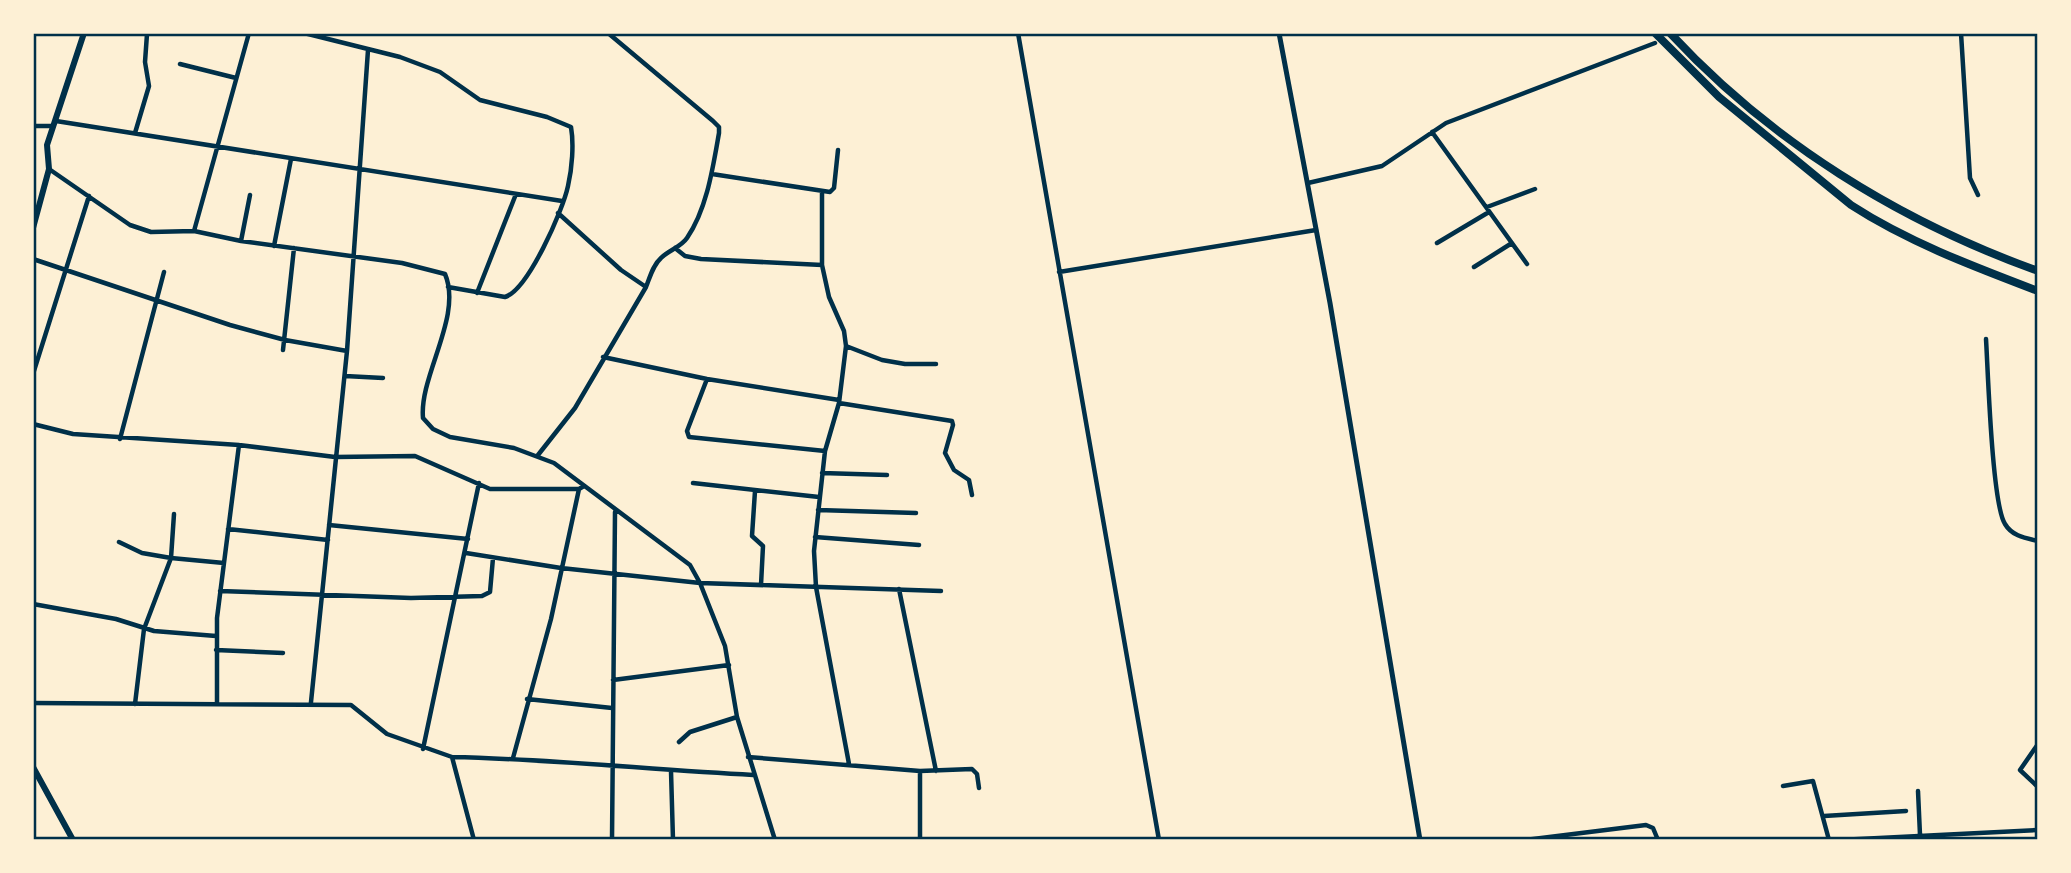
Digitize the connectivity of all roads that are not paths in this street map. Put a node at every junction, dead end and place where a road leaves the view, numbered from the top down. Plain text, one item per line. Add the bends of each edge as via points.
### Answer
1 (84, 33) edge
2 (249, 33) edge
3 (304, 33) edge
4 (608, 33) edge
5 (1018, 33) edge
6 (1279, 33) edge
7 (1655, 33) edge
8 (1670, 33) edge
9 (1961, 33) edge
10 (147, 34) edge
11 (1655, 43) dead end
12 (368, 50) junction
13 (180, 64) dead end
14 (236, 78) junction
15 (55, 123) junction
16 (33, 126) edge
17 (1432, 132) junction
18 (135, 133) junction
19 (217, 145) junction
20 (838, 149) dead end
21 (291, 159) junction
22 (49, 169) junction
23 (360, 170) junction
24 (712, 174) junction
25 (1308, 183) junction
26 (1535, 188) dead end
27 (822, 192) junction
28 (516, 194) junction
29 (250, 195) dead end
30 (1978, 195) dead end
31 (89, 196) junction
32 (562, 201) junction
33 (1488, 209) junction
34 (558, 213) junction
35 (33, 228) edge
36 (1316, 230) junction
37 (194, 231) junction
38 (241, 241) junction
39 (1437, 243) dead end
40 (1512, 243) junction
41 (274, 246) junction
42 (295, 248) junction
43 (675, 248) junction
44 (354, 256) junction
45 (33, 259) edge
46 (1527, 264) dead end
47 (822, 265) junction
48 (65, 267) junction
49 (1474, 267) dead end
50 (2038, 271) edge
51 (164, 272) dead end
52 (1059, 272) junction
53 (448, 287) junction
54 (646, 287) junction
55 (2038, 291) edge
56 (477, 293) junction
57 (157, 302) junction
58 (1986, 339) dead end
59 (285, 340) junction
60 (846, 346) junction
61 (284, 350) dead end
62 (347, 351) junction
63 (603, 357) junction
64 (936, 364) dead end
65 (33, 374) edge
66 (345, 376) junction
67 (383, 378) dead end
68 (707, 379) junction
69 (839, 402) junction
70 (33, 424) edge
71 (120, 439) junction
72 (239, 445) junction
73 (825, 451) junction
74 (538, 454) junction
75 (335, 457) junction
76 (822, 473) junction
77 (887, 475) dead end
78 (693, 483) dead end
79 (479, 484) junction
80 (581, 487) junction
81 (755, 491) junction
82 (972, 495) dead end
83 (820, 497) junction
84 (818, 510) junction
85 (615, 512) junction
86 (916, 513) dead end
87 (174, 514) dead end
88 (329, 525) junction
89 (228, 529) junction
90 (815, 537) junction
91 (468, 539) junction
92 (328, 540) junction
93 (2038, 541) edge
94 (119, 542) dead end
95 (919, 545) dead end
96 (466, 553) junction
97 (171, 558) junction
98 (493, 558) junction
99 (224, 563) junction
100 (561, 568) junction
101 (614, 574) junction
102 (700, 583) junction
103 (761, 585) junction
104 (816, 587) junction
105 (899, 589) junction
106 (220, 591) junction
107 (941, 591) dead end
108 (455, 595) junction
109 (322, 596) junction
110 (33, 604) edge
111 (144, 629) junction
112 (216, 636) junction
113 (216, 650) junction
114 (283, 653) dead end
115 (729, 665) junction
116 (613, 680) junction
117 (527, 699) junction
118 (311, 702) junction
119 (33, 703) edge
120 (135, 704) junction
121 (217, 704) junction
122 (612, 708) junction
123 (737, 717) junction
124 (679, 743) dead end
125 (2038, 744) edge
126 (424, 749) junction
127 (452, 757) junction
128 (748, 757) junction
129 (513, 758) junction
130 (849, 764) junction
131 (33, 766) edge
132 (613, 768) junction
133 (671, 771) junction
134 (920, 771) junction
135 (936, 771) junction
136 (753, 775) junction
137 (1783, 786) dead end
138 (2038, 787) edge
139 (979, 788) dead end
140 (1918, 791) dead end
141 (1906, 811) dead end
142 (1824, 816) junction
143 (2038, 830) edge
144 (1920, 835) junction
145 (73, 840) edge
146 (474, 840) edge
147 (612, 840) edge
148 (673, 840) edge
149 (775, 840) edge
150 (920, 840) edge
151 (1159, 840) edge
152 (1420, 840) edge
153 (1525, 840) edge
154 (1658, 840) edge
155 (1829, 840) edge
156 (1839, 840) edge

1 - 15 main road
2 - 14 street
3 - 12 street
4 - 24 street via 719,127
5 - 52 street
6 - 25 street
7 - 55 highway via 1719,97 1851,205 1909,236
8 - 50 highway via 1774,128 1856,187 1998,257
9 - 30 street via 1968,165
10 - 18 street via 149,86
11 - 17 street
12 - 23 street
12 - 32 street via 440,72 481,100 569,125 570,173
13 - 14 street
14 - 19 street
15 - 16 street
15 - 18 street
15 - 22 main road via 47,145
17 - 25 street via 1382,166
17 - 33 street
18 - 19 street
19 - 21 street
19 - 37 street
20 - 27 street via 834,188
21 - 23 street
21 - 41 street
22 - 31 street
22 - 35 main road
23 - 28 street
23 - 44 street
24 - 27 street
24 - 43 street via 694,225
25 - 36 street
26 - 33 street
27 - 47 street
28 - 32 street
28 - 56 street
29 - 38 street
31 - 37 street via 137,229
31 - 48 street
32 - 34 street
33 - 39 street
33 - 40 street
34 - 54 street
34 - 56 street via 514,293 505,297
36 - 52 street
36 - 152 street
37 - 38 street
38 - 41 street
40 - 46 street
40 - 49 street
41 - 42 street
42 - 44 street
42 - 59 street
43 - 47 street via 701,259
43 - 54 street via 660,258
44 - 53 street via 438,270 446,276
44 - 62 street
45 - 48 street
47 - 60 street
48 - 57 street
48 - 65 street
51 - 57 street
52 - 151 street
53 - 56 street
53 - 74 street via 443,333 423,400 423,418 450,437
54 - 63 street
57 - 59 street
57 - 71 street
58 - 93 street via 2003,520 2019,536
59 - 61 street
59 - 62 street
60 - 64 street via 905,364
60 - 69 street
62 - 66 street
63 - 68 street
63 - 74 street via 575,408
66 - 67 street
66 - 75 street
68 - 69 street
68 - 73 street via 687,431 689,438
69 - 73 street
69 - 82 street via 952,421 945,453 954,470 969,480
70 - 71 street
71 - 72 street
72 - 75 street
72 - 89 street
73 - 76 street
74 - 80 street
75 - 79 street via 415,456
75 - 88 street
76 - 77 street
76 - 83 street
78 - 81 street
79 - 80 street via 498,490
79 - 91 street
80 - 85 street
80 - 100 street
81 - 83 street
81 - 103 street via 752,536 763,546
83 - 84 street
84 - 86 street
84 - 90 street
85 - 101 street
85 - 102 street via 682,557
87 - 97 street
88 - 91 street
88 - 92 street
89 - 92 street
89 - 99 street
90 - 95 street
90 - 104 street
91 - 96 street
92 - 109 street
94 - 97 street via 142,553
96 - 98 street
96 - 108 street
97 - 99 street
97 - 111 street
98 - 100 street
98 - 108 street via 488,594
99 - 106 street
100 - 101 street
100 - 117 street
101 - 102 street
101 - 116 street
102 - 103 street
102 - 115 street
103 - 104 street
104 - 105 street
104 - 130 street
105 - 107 street
105 - 135 street
106 - 109 street
106 - 112 street
108 - 109 street
108 - 126 street
109 - 118 street
110 - 111 street via 116,619
111 - 112 street
111 - 120 street
112 - 113 street
113 - 114 street
113 - 121 street
115 - 116 street
115 - 123 street
116 - 122 street
117 - 122 street
117 - 129 street
118 - 121 street
118 - 126 street via 356,706 381,731
119 - 120 street
120 - 121 street
122 - 132 street
123 - 124 street via 690,732
123 - 128 street
125 - 138 street via 2021,770
126 - 127 street
127 - 129 street
127 - 146 street
128 - 130 street
128 - 136 street
129 - 132 street
130 - 134 street
131 - 145 main road
132 - 133 street
132 - 147 street
133 - 136 street
133 - 148 street
134 - 135 street
134 - 150 street
135 - 139 street via 972,769
136 - 149 street
137 - 142 street via 1813,781
140 - 144 street
141 - 142 street
142 - 155 street
143 - 144 street
144 - 156 street
153 - 154 street via 1646,825 1653,828

